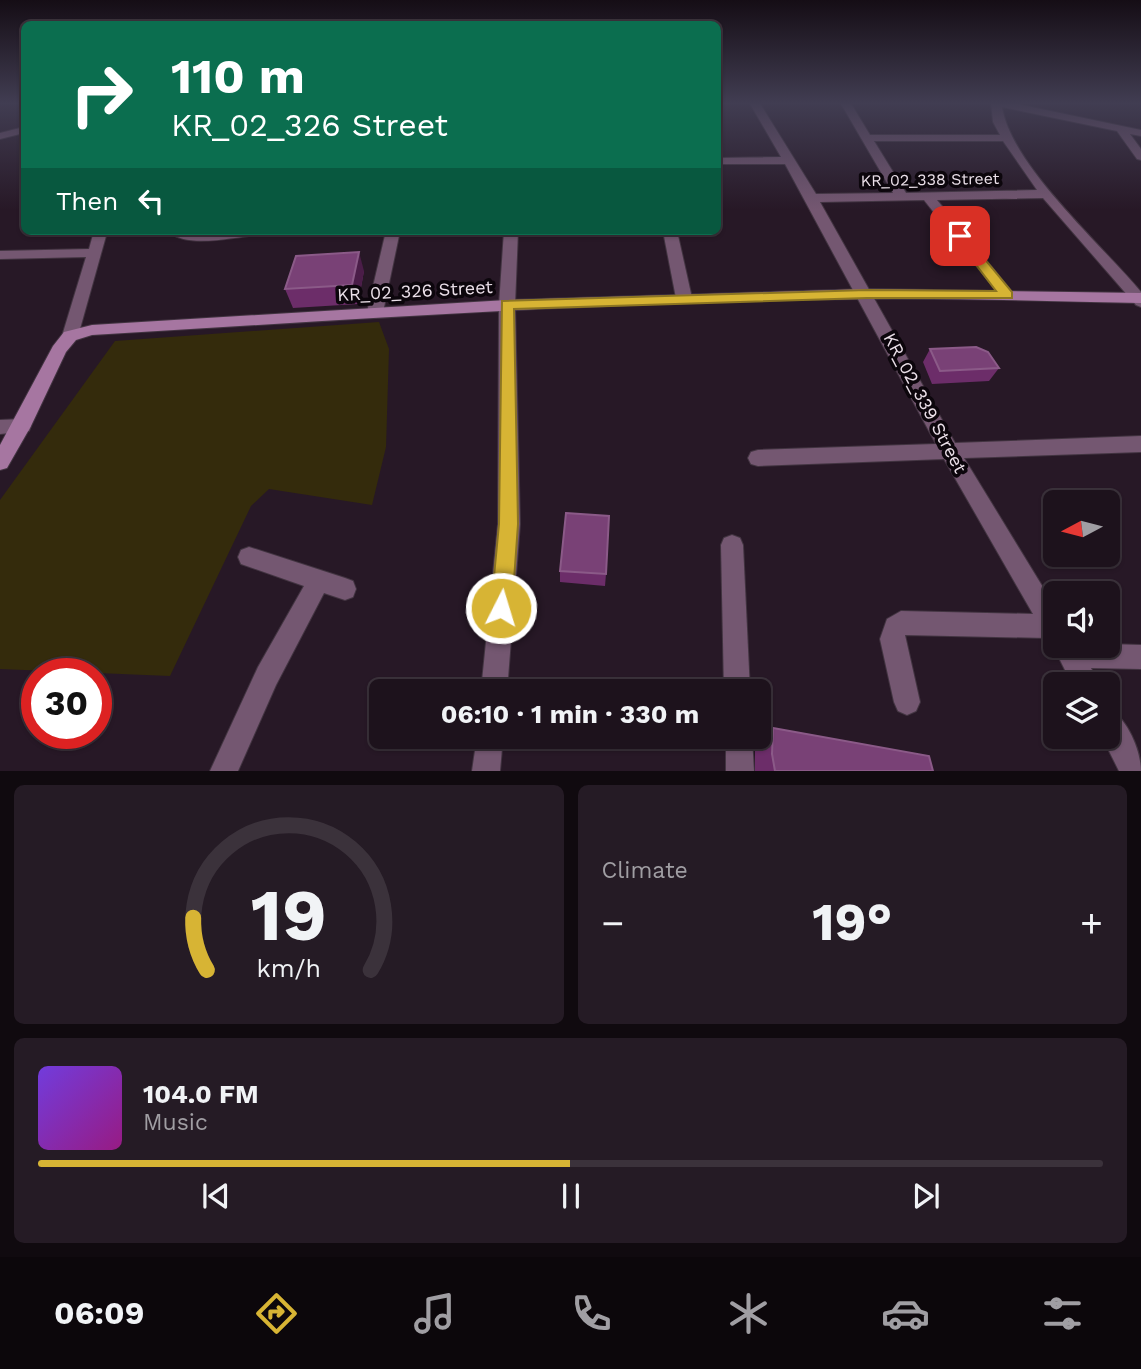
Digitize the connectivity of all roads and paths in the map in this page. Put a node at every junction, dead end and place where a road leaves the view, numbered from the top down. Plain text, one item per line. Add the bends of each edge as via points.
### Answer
1 (776, 138) edge
2 (868, 138) joint
3 (1004, 138) joint
4 (1127, 138) edge
5 (1141, 157) edge
6 (790, 160) junction
7 (721, 162) edge
8 (1048, 194) junction
9 (902, 197) junction
10 (928, 197) junction
11 (812, 198) junction
12 (99, 235) edge
13 (182, 235) edge
14 (205, 235) edge
15 (392, 235) edge
16 (511, 235) edge
17 (671, 235) edge
18 (94, 253) junction
19 (0, 255) edge
20 (867, 294) junction
21 (1007, 295) junction
22 (684, 298) junction
23 (1140, 299) edge
24 (507, 305) junction
25 (375, 312) junction
26 (70, 336) junction
27 (22, 426) junction
28 (0, 427) edge
29 (1141, 444) edge
30 (950, 450) junction
31 (758, 458) dead end
32 (0, 462) edge
33 (732, 545) dead end
34 (250, 557) dead end
35 (319, 580) junction
36 (345, 589) dead end
37 (1043, 608) edge
38 (1043, 637) edge
39 (1120, 652) edge
40 (1141, 657) edge
41 (495, 679) edge
42 (737, 679) edge
43 (907, 702) dead end
44 (1120, 744) edge
45 (488, 749) edge
46 (739, 749) edge
47 (224, 771) edge
48 (486, 771) edge
49 (740, 771) edge
50 (1135, 771) edge

1 - 6 street, KR_02_339 Street
2 - 3 street
2 - 9 street
3 - 8 street
4 - 5 street
6 - 7 street
6 - 11 street, KR_02_339 Street
8 - 10 street, KR_02_338 Street
8 - 23 street
9 - 10 street, KR_02_338 Street
9 - 11 street, KR_02_338 Street
10 - 21 street
11 - 20 street, KR_02_339 Street
12 - 18 street
13 - 14 street
15 - 25 street
16 - 24 street
17 - 22 street
18 - 19 street
18 - 26 street
20 - 21 street, KR_02_326 Street
20 - 22 street, KR_02_326 Street
20 - 30 street, KR_02_339 Street
21 - 23 street, KR_02_326 Street
22 - 24 street, KR_02_326 Street
24 - 25 street, KR_02_326 Street
24 - 41 street via 509,524
25 - 26 street, KR_02_326 Street via 92,330
26 - 27 street via 58,350
27 - 28 street
27 - 32 street
29 - 30 street
30 - 31 street
30 - 37 street, KR_02_339 Street
33 - 42 street
34 - 35 street
35 - 36 street
35 - 47 street via 267,676
38 - 43 street via 901,623 892,639
39 - 40 street
44 - 50 street
45 - 48 street
46 - 49 street

